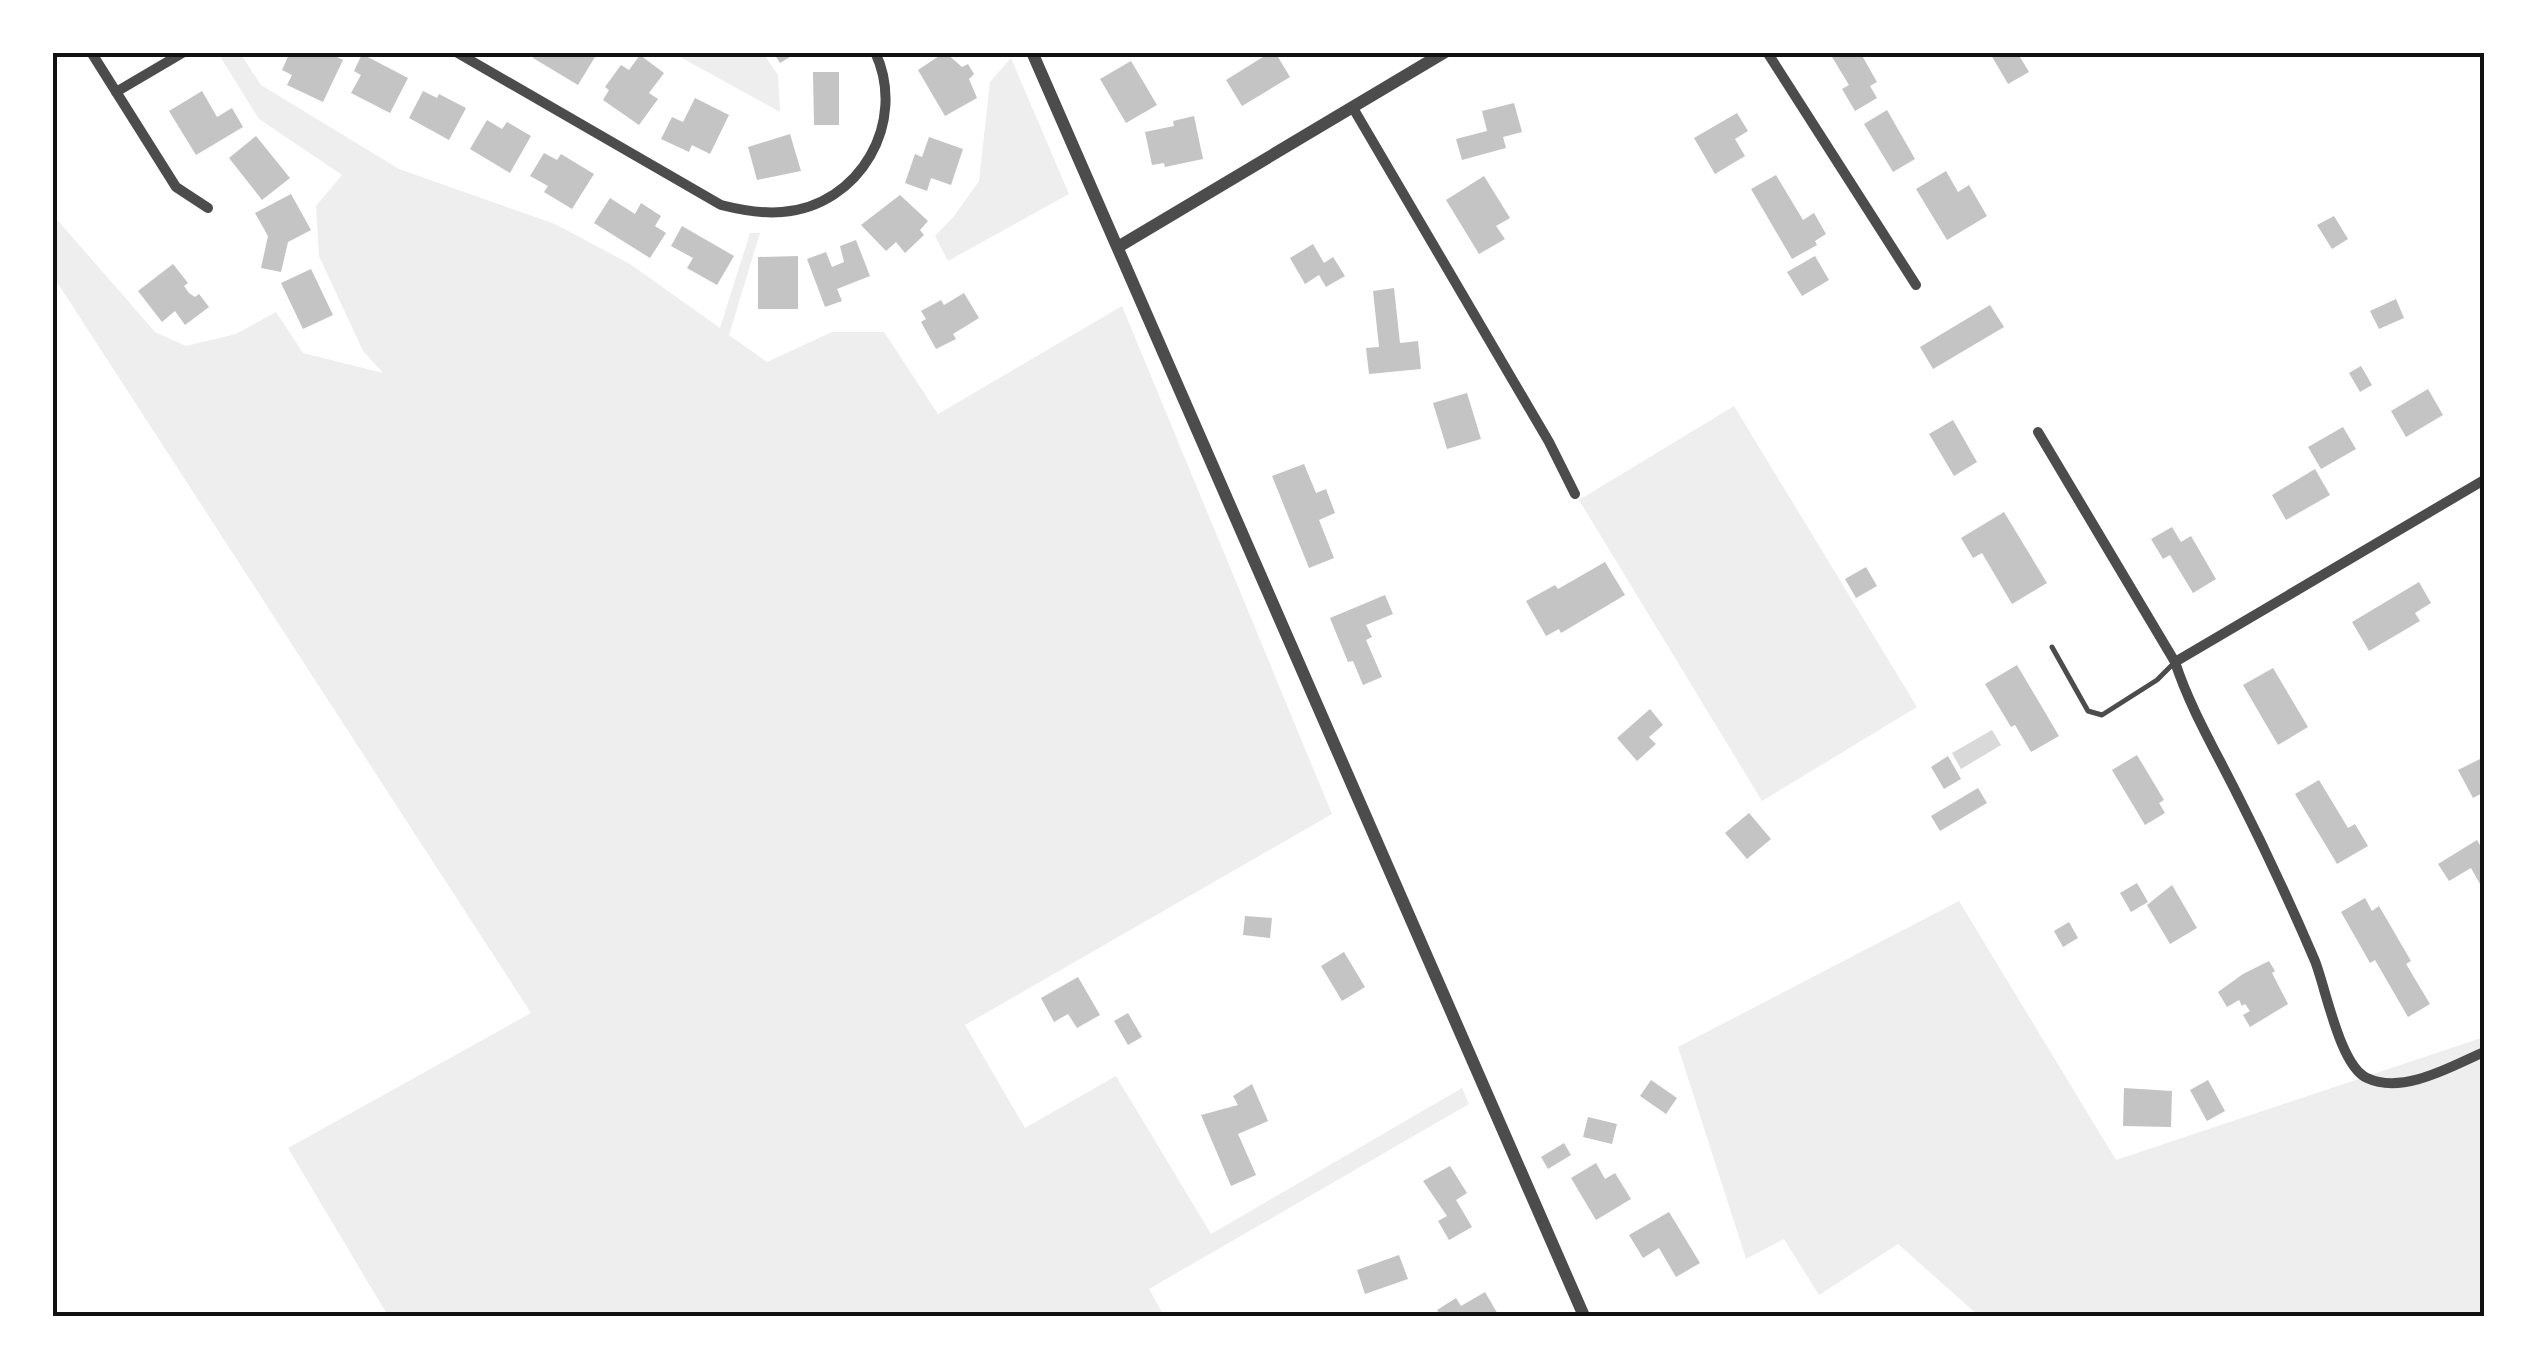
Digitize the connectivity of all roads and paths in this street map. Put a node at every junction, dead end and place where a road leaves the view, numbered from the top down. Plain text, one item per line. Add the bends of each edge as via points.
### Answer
1 (91, 52) edge
2 (184, 52) edge
3 (456, 52) edge
4 (876, 52) edge
5 (1032, 52) edge
6 (1445, 52) edge
7 (1767, 52) edge
8 (116, 92) junction
9 (1353, 108) junction
10 (208, 208) dead end
11 (1118, 247) junction
12 (1916, 286) dead end
13 (2038, 432) dead end
14 (2484, 480) edge
15 (1575, 494) dead end
16 (2052, 647) dead end
17 (2176, 662) junction
18 (2484, 1052) edge
19 (1584, 1316) edge

1 - 8 street
2 - 8 street
3 - 4 street via 721,205 781,212 822,201 868,160 880,139 888,97
5 - 11 street
6 - 9 street
7 - 12 street
8 - 10 street via 176,187
9 - 11 street
9 - 15 street
11 - 19 street
13 - 17 street
14 - 17 street
16 - 17 lane via 2088,710 2102,715
17 - 18 street via 2363,1077 2401,1082

